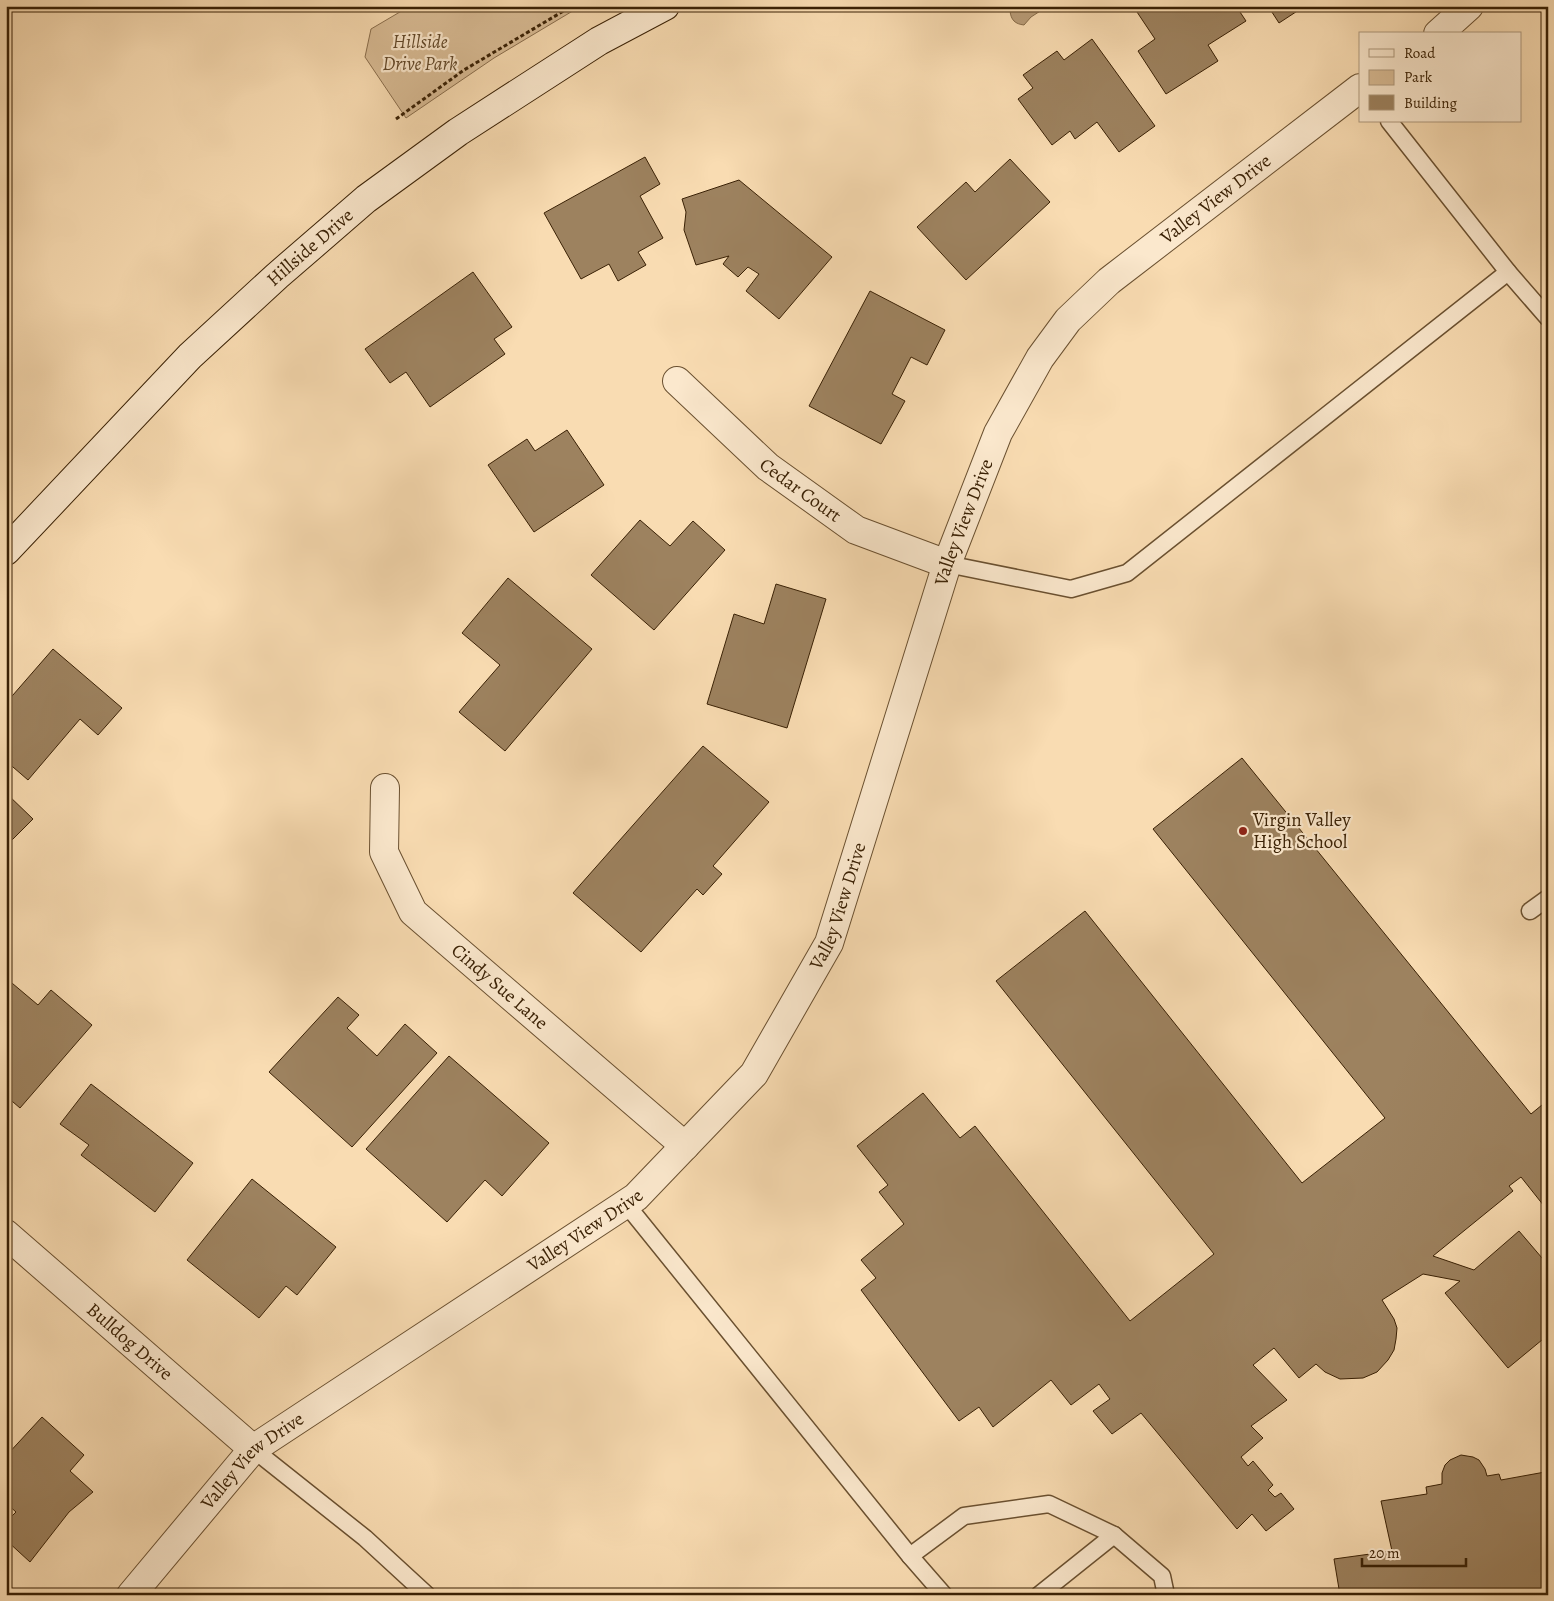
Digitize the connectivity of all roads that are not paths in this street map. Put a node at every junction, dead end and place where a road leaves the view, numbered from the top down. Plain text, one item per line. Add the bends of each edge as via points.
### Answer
1 (664, 6) edge
2 (1469, 6) edge
3 (1440, 32) edge
4 (1359, 89) edge
5 (1391, 122) edge
6 (1508, 272) junction
7 (1548, 318) edge
8 (677, 381) dead end
9 (6, 550) edge
10 (947, 564) junction
11 (385, 788) dead end
12 (1548, 898) edge
13 (1530, 911) dead end
14 (685, 1146) junction
15 (626, 1204) junction
16 (6, 1234) edge
17 (253, 1449) junction
18 (1114, 1535) junction
19 (910, 1556) junction
20 (130, 1595) edge
21 (427, 1595) edge
22 (944, 1595) edge
23 (1040, 1595) edge
24 (1166, 1595) edge

1 - 9 street, Hillside Drive via 599,41 458,132 366,199 190,356
2 - 3 street
4 - 10 street, Valley View Drive via 1109,281 1068,320 1040,358 998,433
5 - 6 lane
6 - 7 lane
6 - 10 lane via 1127,573 1071,589
8 - 10 street, Cedar Court via 768,467 856,530
10 - 14 street, Valley View Drive via 829,944 754,1074
11 - 14 street, Cindy Sue Lane via 384,852 413,912
12 - 13 lane
14 - 15 street, Valley View Drive
15 - 17 street, Valley View Drive
15 - 19 lane
16 - 17 street, Bulldog Drive
17 - 20 street, Valley View Drive
17 - 21 lane via 365,1538
18 - 19 lane via 1049,1504 964,1516
18 - 23 lane
18 - 24 lane via 1162,1576
19 - 22 lane

